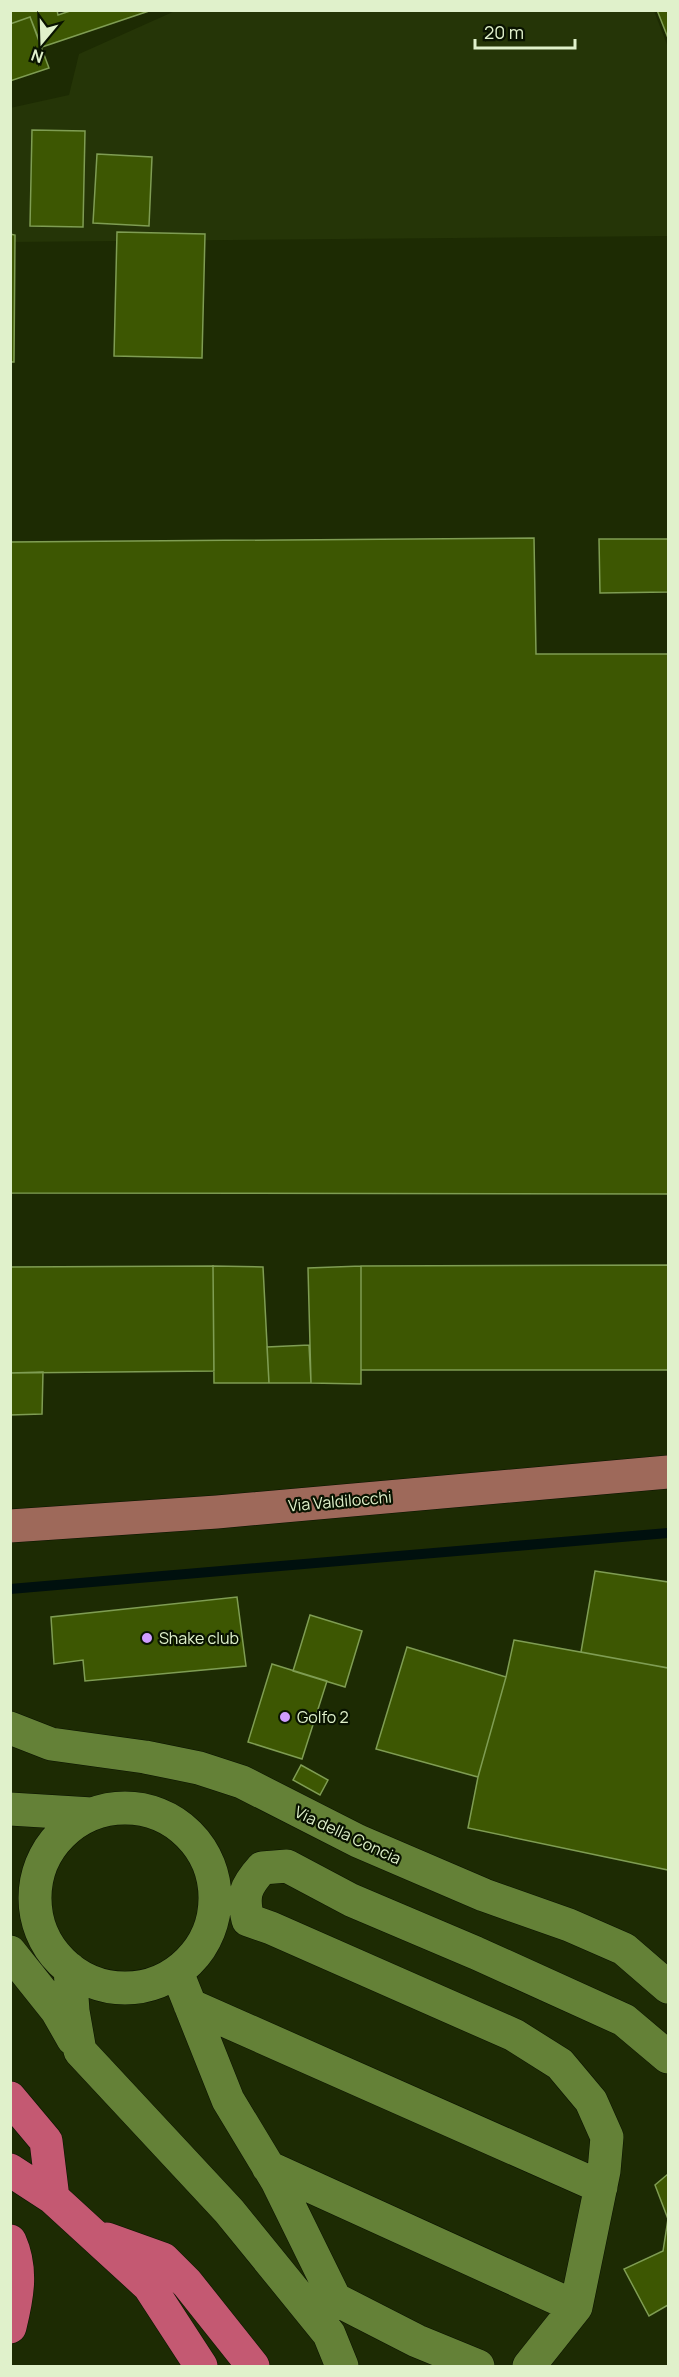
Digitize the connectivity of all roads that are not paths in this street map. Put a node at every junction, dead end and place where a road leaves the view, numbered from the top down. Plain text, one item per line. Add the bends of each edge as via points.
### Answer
1 (669, 1472) edge
2 (10, 1526) edge
3 (10, 1728) edge
4 (10, 1809) edge
5 (92, 1814) junction
6 (208, 1865) junction
7 (262, 1868) junction
8 (213, 1914) junction
9 (248, 1920) junction
10 (10, 1952) edge
11 (69, 1969) junction
12 (177, 1972) junction
13 (669, 1987) edge
14 (190, 2005) junction
15 (80, 2051) junction
16 (669, 2057) edge
17 (10, 2098) edge
18 (268, 2168) junction
19 (10, 2170) edge
20 (601, 2187) junction
21 (53, 2198) junction
22 (95, 2235) junction
23 (10, 2241) edge
24 (576, 2307) junction
25 (10, 2326) edge
26 (201, 2367) edge
27 (253, 2367) edge
28 (342, 2367) edge
29 (478, 2367) edge
30 (529, 2367) edge

1 - 2 main road, Via Valdilocchi
3 - 13 lane, Via della Concia via 51,1744 145,1757 242,1782 358,1841 624,1949
4 - 5 lane
5 - 6 lane via 121,1808 149,1812 176,1824 197,1843
5 - 11 lane via 67,1828 48,1850 36,1879 35,1910 44,1939
6 - 7 lane
6 - 8 lane via 215,1898
7 - 9 lane via 248,1884 244,1902
7 - 16 lane via 287,1866 351,1900 624,2020
8 - 9 lane
8 - 12 lane via 198,1952
9 - 20 lane via 514,2035 560,2064 591,2101 607,2136
10 - 15 lane via 57,2011
11 - 12 lane via 88,1981 118,1988 149,1986
11 - 15 lane
12 - 14 lane
14 - 18 lane via 228,2100
14 - 20 lane
15 - 28 lane via 229,2211 329,2334
17 - 21 highway via 46,2141
18 - 24 lane
18 - 29 lane via 335,2299
19 - 21 highway
20 - 24 lane
21 - 22 highway
22 - 26 highway via 149,2286
22 - 27 highway via 163,2259 187,2283
23 - 25 highway via 19,2274
24 - 30 lane

